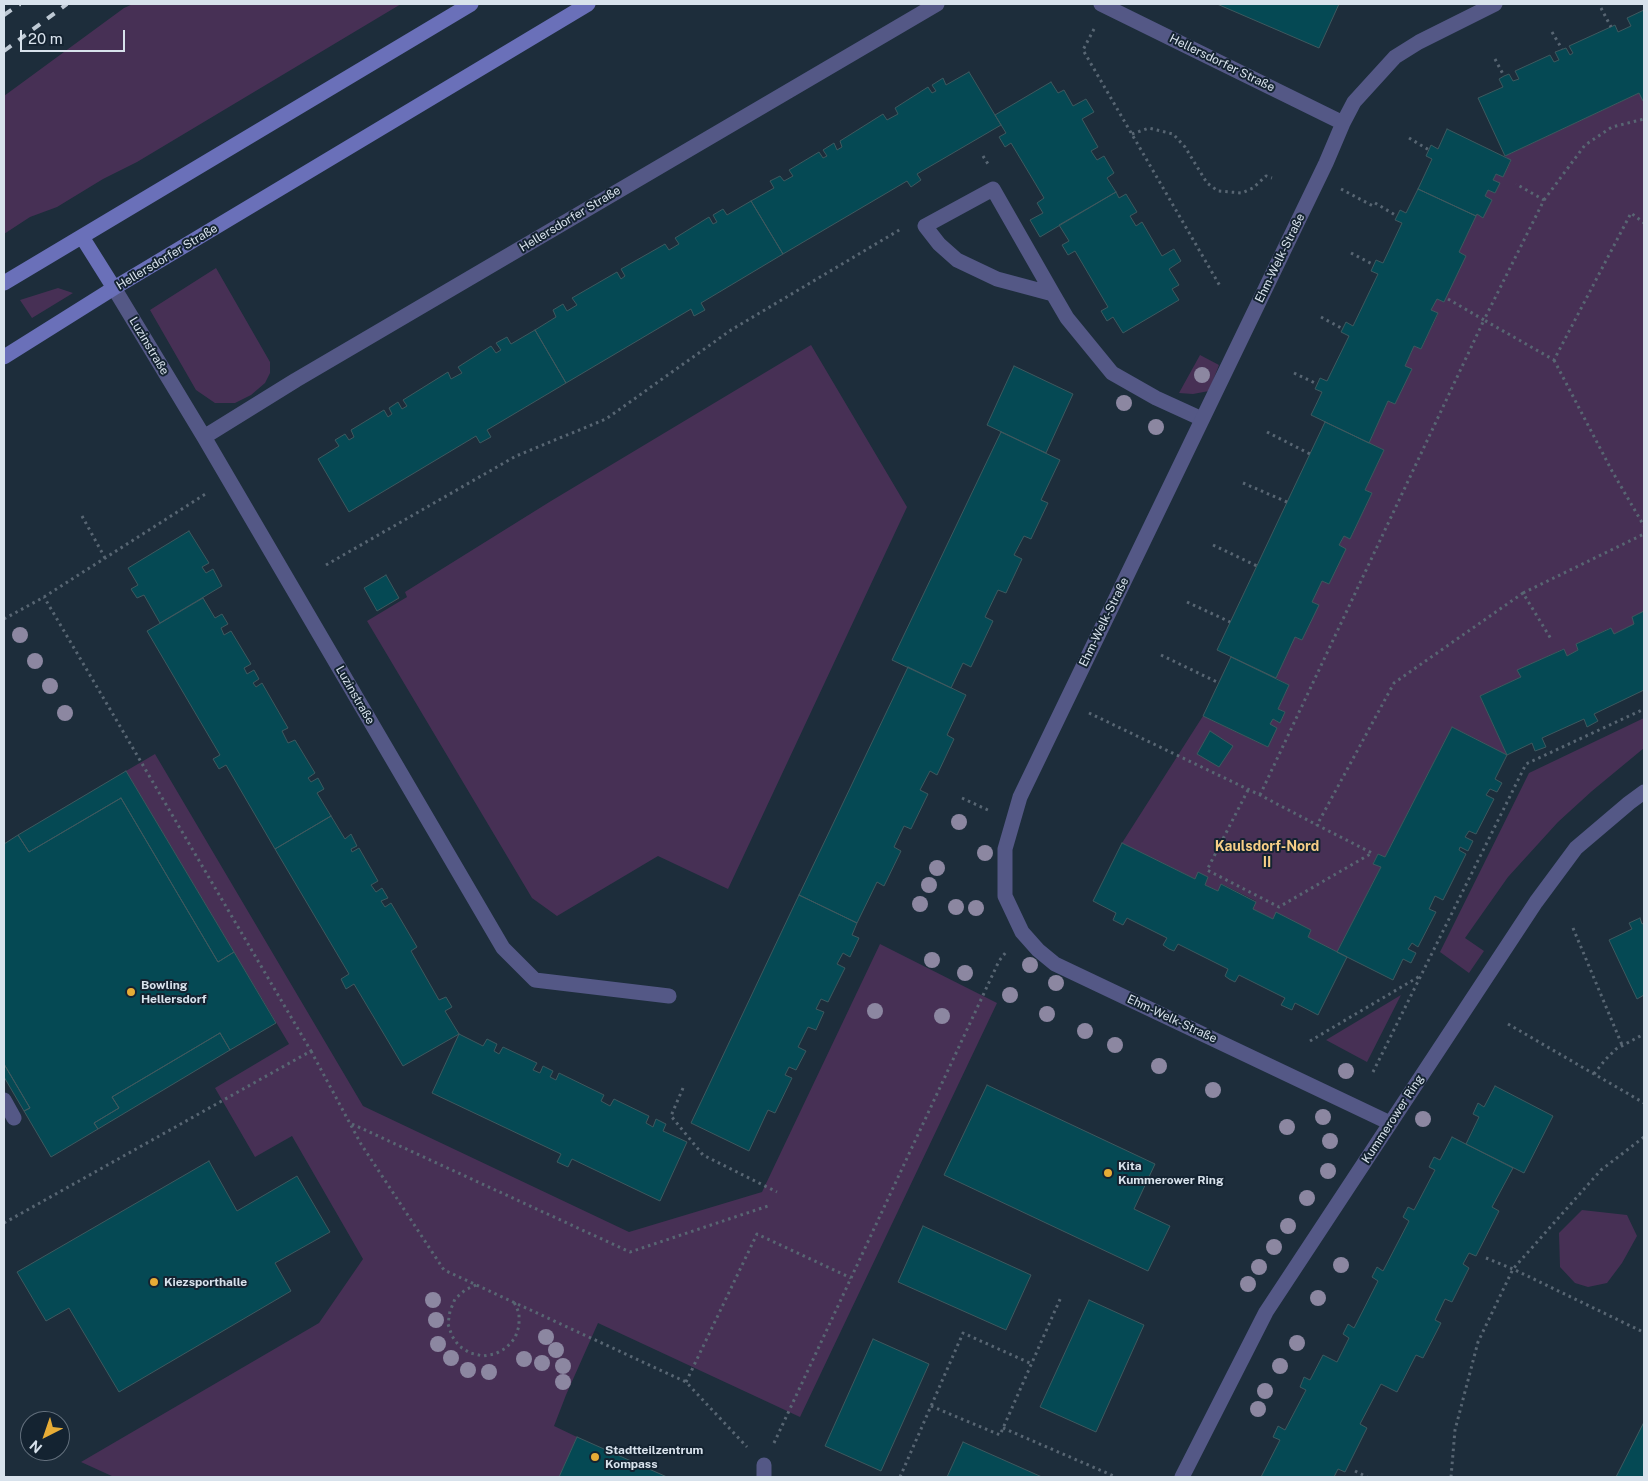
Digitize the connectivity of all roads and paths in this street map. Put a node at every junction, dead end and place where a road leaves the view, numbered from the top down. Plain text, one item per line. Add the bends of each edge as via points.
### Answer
1 (471, 4) edge
2 (588, 4) edge
3 (937, 4) edge
4 (1101, 4) edge
5 (1495, 4) edge
6 (1600, 8) dead end
7 (1611, 27) dead end
8 (1552, 32) dead end
9 (1562, 49) dead end
10 (1083, 50) dead end
11 (1495, 59) dead end
12 (1504, 76) dead end
13 (1644, 119) edge
14 (1343, 123) junction
15 (1132, 134) junction
16 (1409, 138) dead end
17 (1429, 150) dead end
18 (1272, 178) dead end
19 (1319, 178) junction
20 (1516, 184) dead end
21 (1544, 200) junction
22 (1397, 216) dead end
23 (1644, 223) edge
24 (904, 234) dead end
25 (82, 237) junction
26 (1351, 253) dead end
27 (1374, 265) dead end
28 (4, 283) edge
29 (1220, 286) dead end
30 (114, 288) junction
31 (1053, 294) junction
32 (1448, 299) dead end
33 (1321, 317) dead end
34 (1484, 320) junction
35 (1343, 329) dead end
36 (4, 357) edge
37 (1554, 360) junction
38 (1294, 373) dead end
39 (1318, 384) dead end
40 (1202, 419) junction
41 (1267, 432) dead end
42 (204, 437) junction
43 (1310, 454) dead end
44 (228, 477) junction
45 (1243, 482) dead end
46 (1287, 502) dead end
47 (82, 516) dead end
48 (1644, 526) edge
49 (1644, 534) edge
50 (1213, 545) dead end
51 (105, 558) junction
52 (326, 566) dead end
53 (1257, 566) dead end
54 (1523, 593) junction
55 (44, 597) junction
56 (1187, 602) dead end
57 (4, 619) edge
58 (1230, 622) dead end
59 (1551, 639) dead end
60 (1161, 655) dead end
61 (1218, 683) dead end
62 (1066, 701) junction
63 (1644, 709) edge
64 (1248, 790) junction
65 (1644, 792) edge
66 (1260, 795) junction
67 (962, 798) dead end
68 (982, 807) dead end
69 (1317, 825) junction
70 (1573, 928) dead end
71 (1022, 932) junction
72 (1420, 976) junction
73 (669, 996) dead end
74 (1508, 1024) dead end
75 (1644, 1034) edge
76 (1310, 1041) dead end
77 (1622, 1045) junction
78 (312, 1051) junction
79 (1373, 1072) dead end
80 (1594, 1074) junction
81 (683, 1088) dead end
82 (4, 1100) edge
83 (1644, 1103) edge
84 (14, 1118) dead end
85 (1390, 1123) junction
86 (351, 1124) junction
87 (1644, 1137) edge
88 (777, 1192) dead end
89 (771, 1205) dead end
90 (4, 1223) edge
91 (1486, 1258) dead end
92 (1513, 1269) junction
93 (851, 1278) junction
94 (477, 1285) junction
95 (1061, 1297) dead end
96 (514, 1301) junction
97 (1641, 1331) dead end
98 (1032, 1364) junction
99 (686, 1382) junction
100 (931, 1406) junction
101 (1003, 1428) junction
102 (764, 1471) edge
103 (1355, 1471) dead end
104 (900, 1477) edge
105 (1116, 1477) edge
106 (1182, 1477) edge
107 (1367, 1477) edge
108 (1450, 1477) edge

1 - 25 main road
2 - 30 main road, Hellersdorfer Straße
3 - 42 street, Hellersdorfer Straße
4 - 14 street, Hellersdorfer Straße
5 - 14 street, Ehm-Welk-Straße via 1395,57 1354,102
6 - 7 path
8 - 9 path
10 - 15 path
11 - 12 path
13 - 21 path via 1612,127 1585,145
14 - 19 street, Ehm-Welk-Straße
15 - 18 path via 1149,128 1173,134 1207,183 1218,191 1242,193 1266,176
15 - 29 path
16 - 17 path
19 - 22 path
19 - 40 street, Ehm-Welk-Straße
20 - 21 path
21 - 34 path
23 - 37 path via 1631,213
24 - 52 path via 901,229 731,330 606,420 516,456
25 - 28 main road
25 - 30 main road
26 - 27 path
30 - 36 main road, Hellersdorfer Straße
30 - 42 street, Luzinstraße
31 - 31 street via 993,189 925,226 958,260 997,279
31 - 40 street via 1067,318 1112,373
32 - 34 path
33 - 35 path
34 - 37 path
34 - 66 path
37 - 48 path
38 - 39 path
40 - 62 street, Ehm-Welk-Straße
41 - 43 path
42 - 44 street, Luzinstraße
44 - 51 path via 198,500
44 - 73 street, Luzinstraße via 503,948 535,980
45 - 46 path
47 - 51 path
49 - 54 path
50 - 53 path
51 - 55 path
54 - 59 path
54 - 69 path via 1394,683
55 - 57 path
55 - 78 path
56 - 58 path
60 - 61 path
62 - 64 path
62 - 71 street, Ehm-Welk-Straße via 1020,797 1005,849 1005,896
63 - 72 path via 1526,764
64 - 66 path
64 - 69 path via 1208,870 1279,907 1372,853
65 - 85 street, Kummerower Ring via 1576,848 1536,902
66 - 69 path
67 - 68 path
70 - 77 path
71 - 85 street, Ehm-Welk-Straße via 1055,964
71 - 93 path via 999,961
72 - 76 path
72 - 79 path
74 - 80 path
75 - 77 path
77 - 80 path
78 - 86 path
78 - 90 path
80 - 83 path
81 - 88 path via 670,1116 703,1155
82 - 84 street
85 - 106 street, Kummerower Ring via 1266,1312
86 - 89 path via 630,1252
86 - 94 path via 444,1270
87 - 92 path via 1601,1170
91 - 92 path
92 - 97 path
92 - 108 path via 1478,1342 1456,1430
93 - 99 path via 757,1234
93 - 102 path
94 - 96 path
94 - 96 path via 455,1299 448,1324 459,1346 470,1353 495,1354 515,1338 519,1326
95 - 98 path
96 - 99 path
98 - 100 path via 963,1333
98 - 101 path
99 - 102 path
100 - 101 path via 1000,1435
100 - 104 path
101 - 105 path
103 - 107 path

